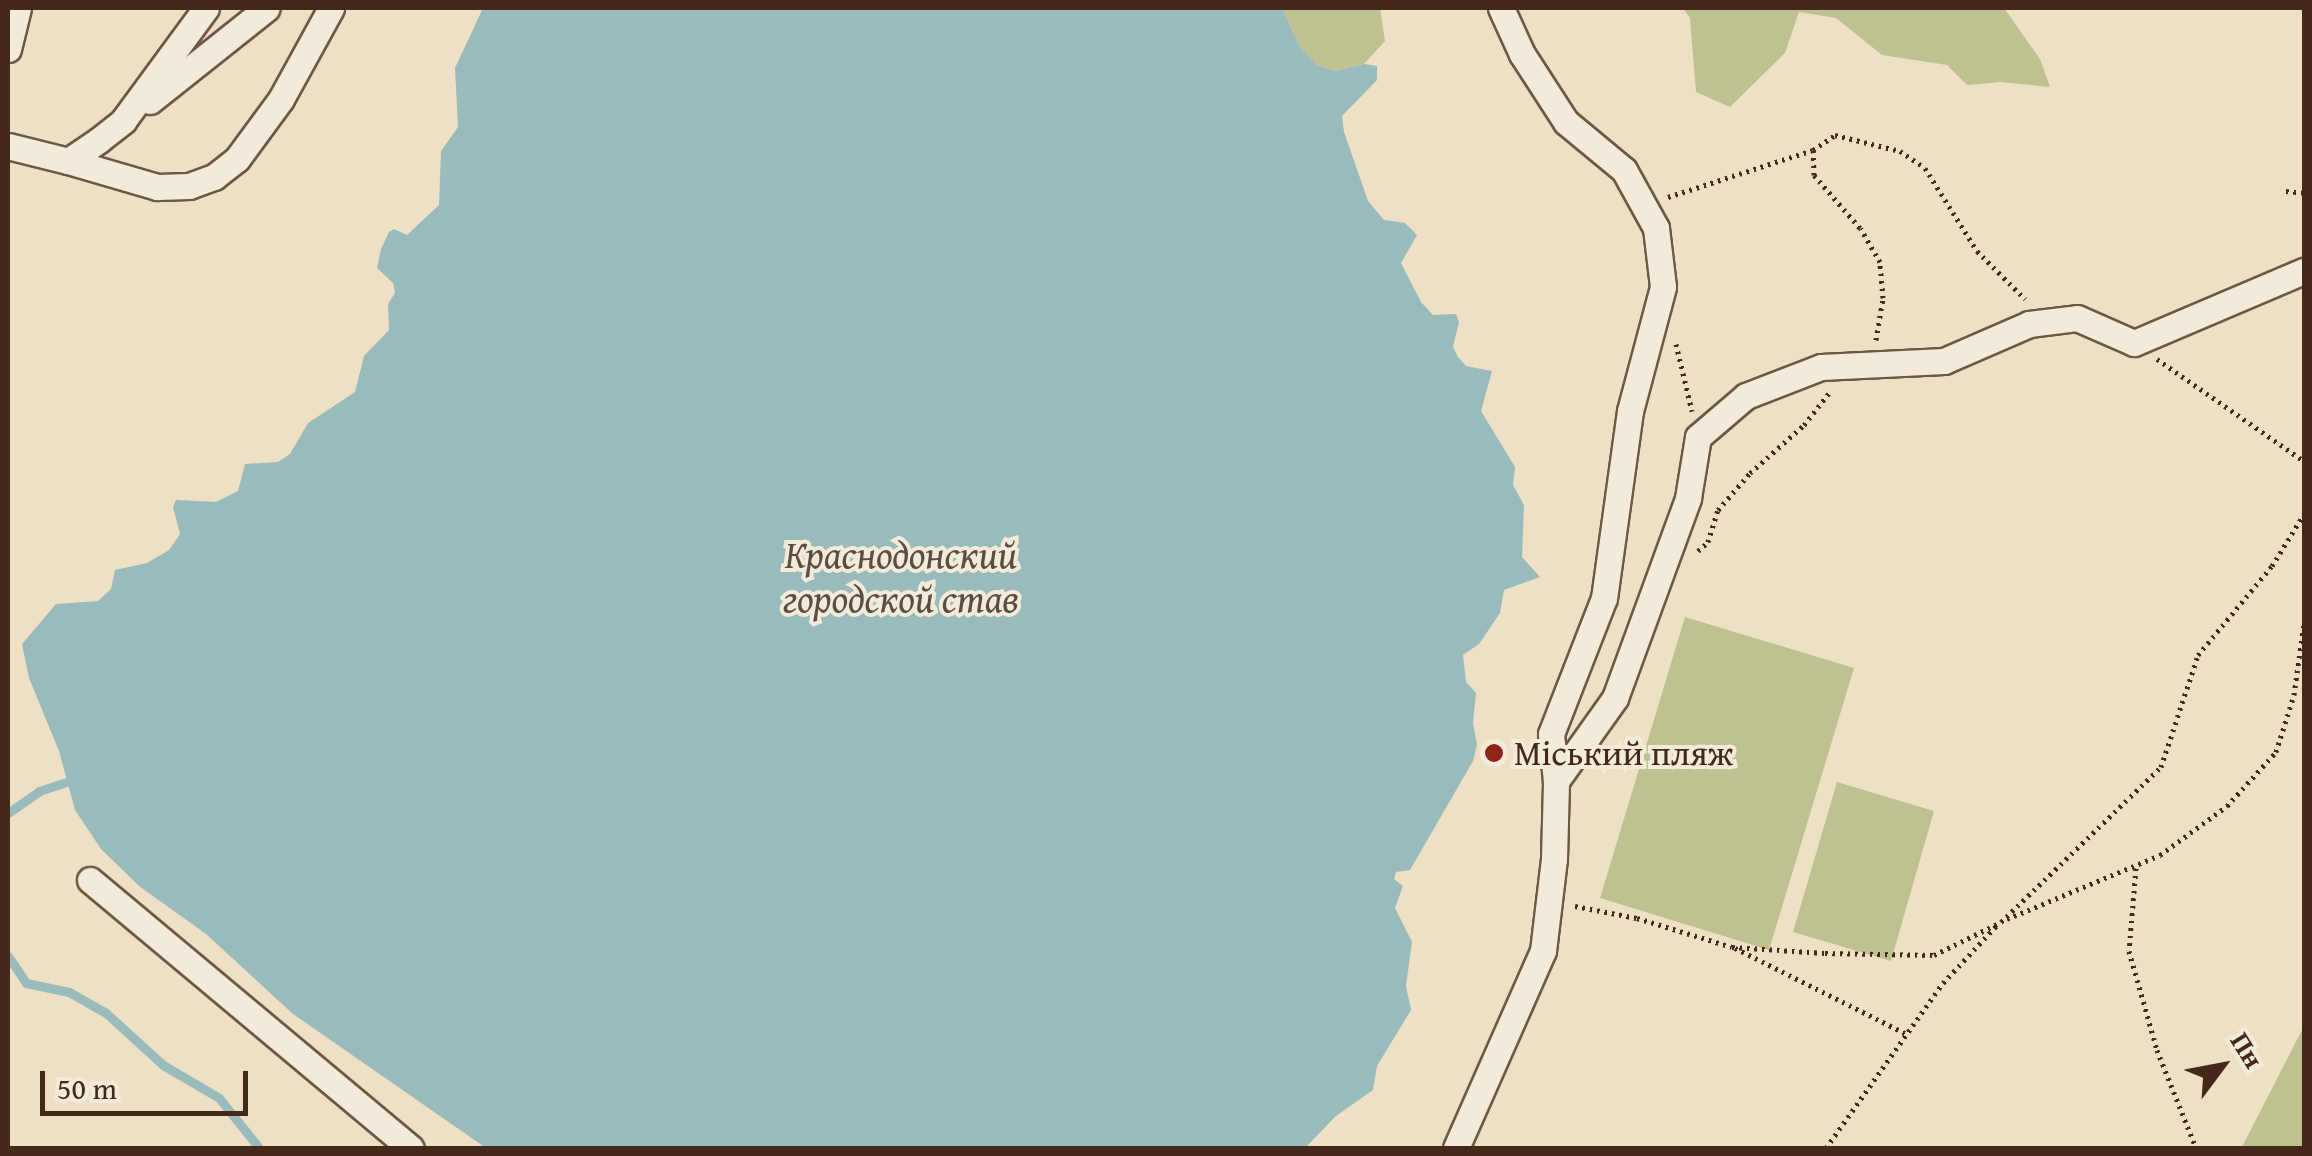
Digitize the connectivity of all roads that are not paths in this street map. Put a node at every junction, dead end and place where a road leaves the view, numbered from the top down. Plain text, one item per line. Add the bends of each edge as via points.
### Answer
1 (18, 8) edge
2 (206, 8) edge
3 (267, 8) edge
4 (331, 8) edge
5 (1501, 8) edge
6 (8, 48) edge
7 (124, 121) junction
8 (8, 146) edge
9 (68, 161) junction
10 (2304, 271) edge
11 (1556, 781) junction
12 (90, 880) dead end
13 (410, 1148) edge
14 (1456, 1148) edge

1 - 6 street
2 - 7 street
3 - 7 street
4 - 9 street via 281,100 237,160 214,177 157,187
5 - 11 street via 1566,122 1624,170 1656,228 1663,287 1630,411 1604,598 1552,734
7 - 9 street
8 - 9 street
10 - 11 street via 2134,343 2077,318 2029,324 1944,361 1821,367 1746,396 1698,437 1688,498 1615,698
11 - 14 street via 1542,952
12 - 13 street

